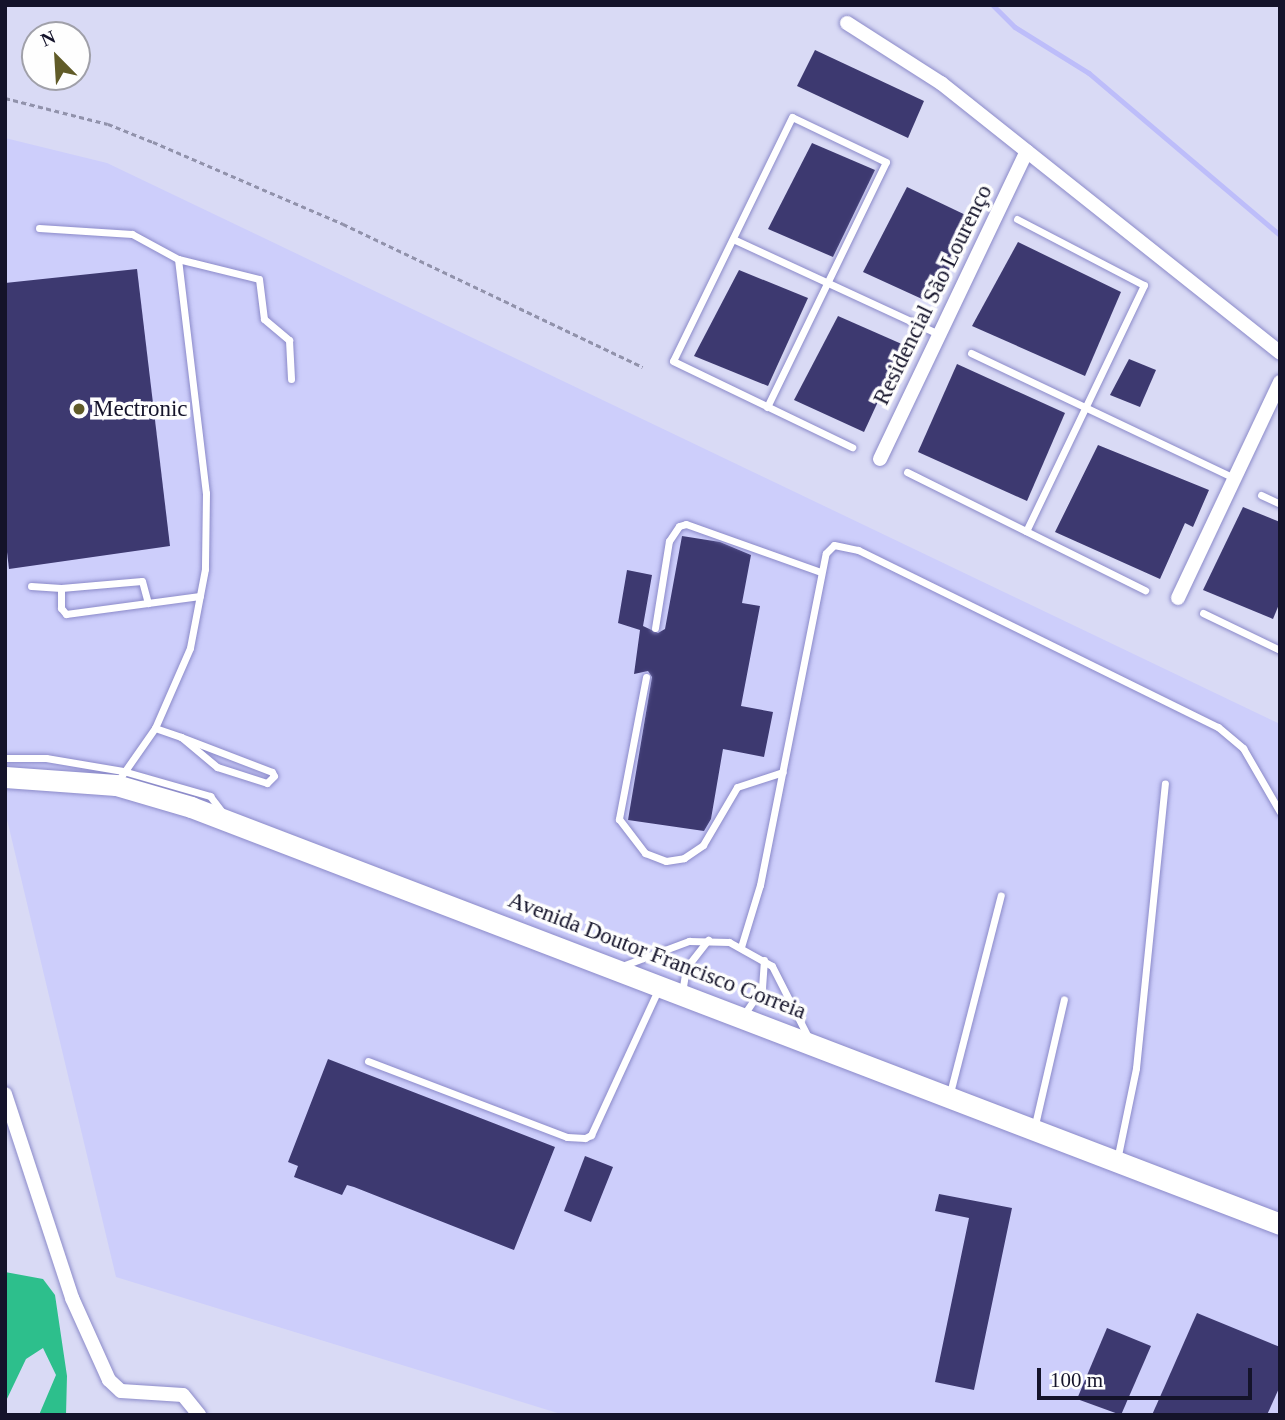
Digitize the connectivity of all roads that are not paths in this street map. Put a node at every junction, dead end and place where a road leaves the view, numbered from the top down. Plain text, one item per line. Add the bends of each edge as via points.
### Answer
1 (847, 23) dead end
2 (1027, 151) junction
3 (1017, 219) dead end
4 (39, 228) dead end
5 (733, 239) junction
6 (178, 259) junction
7 (828, 282) junction
8 (939, 334) junction
9 (971, 353) dead end
10 (1280, 353) edge
11 (291, 379) dead end
12 (1280, 382) edge
13 (767, 407) junction
14 (1086, 407) junction
15 (852, 447) dead end
16 (880, 459) dead end
17 (907, 472) dead end
18 (1234, 478) junction
19 (1261, 495) dead end
20 (1280, 504) edge
21 (1026, 531) junction
22 (821, 572) junction
23 (31, 586) dead end
24 (61, 588) junction
25 (1145, 590) dead end
26 (200, 596) junction
27 (1178, 598) dead end
28 (148, 603) junction
29 (1202, 613) dead end
30 (656, 628) dead end
31 (1280, 650) edge
32 (646, 677) dead end
33 (155, 728) junction
34 (181, 737) junction
35 (5, 758) edge
36 (783, 772) junction
37 (5, 777) edge
38 (119, 778) junction
39 (1165, 783) dead end
40 (1280, 812) edge
41 (1001, 895) dead end
42 (708, 939) junction
43 (741, 947) junction
44 (764, 960) junction
45 (616, 968) junction
46 (661, 986) junction
47 (682, 994) junction
48 (1064, 999) dead end
49 (743, 1017) junction
50 (811, 1043) junction
51 (368, 1061) dead end
52 (5, 1094) edge
53 (949, 1097) junction
54 (1034, 1129) junction
55 (1117, 1161) junction
56 (1280, 1224) edge
57 (199, 1415) edge

1 - 2 street via 941,83
2 - 8 street, Residencial São Lourenço
2 - 10 street
3 - 14 lane via 1144,285
4 - 6 lane via 132,234
5 - 7 lane
5 - 7 lane via 792,117 886,162
5 - 13 lane via 673,361
6 - 11 lane via 259,279 264,319 289,340
6 - 26 lane via 206,493 206,556
7 - 8 lane
7 - 13 lane
8 - 16 street, Residencial São Lourenço
9 - 14 lane
12 - 18 street
13 - 15 lane
14 - 18 lane
14 - 21 lane
17 - 21 lane
18 - 27 street
19 - 20 lane
21 - 25 lane
22 - 30 lane via 686,524 679,526 669,541
22 - 36 lane
22 - 40 lane via 829,547 848,546 1218,727 1243,748
23 - 24 lane
24 - 28 lane via 142,581
24 - 28 lane via 61,608 66,614
26 - 28 lane
26 - 33 lane via 190,648
29 - 31 lane
32 - 36 lane via 619,819 645,853 666,861 684,858 703,845 737,787
33 - 34 lane
33 - 38 lane
34 - 34 lane via 272,772 274,776 268,783 217,767
35 - 38 lane via 46,758
36 - 43 lane via 760,885
37 - 38 main road, Avenida Doutor Francisco Correia
38 - 45 main road, Avenida Doutor Francisco Correia
39 - 55 lane via 1136,1068
41 - 53 lane
42 - 43 lane
42 - 45 lane via 688,941
42 - 47 lane via 686,968
43 - 44 lane
44 - 49 lane via 762,988
44 - 50 lane via 772,966
45 - 46 main road, Avenida Doutor Francisco Correia
46 - 47 main road, Avenida Doutor Francisco Correia
46 - 51 lane via 591,1135 585,1138 567,1137
47 - 49 main road, Avenida Doutor Francisco Correia
48 - 54 lane
49 - 50 main road, Avenida Doutor Francisco Correia
50 - 53 main road, Avenida Doutor Francisco Correia
52 - 57 street via 72,1298 109,1380 121,1391 183,1395
53 - 54 main road, Avenida Doutor Francisco Correia
54 - 55 main road, Avenida Doutor Francisco Correia
55 - 56 main road, Avenida Doutor Francisco Correia

